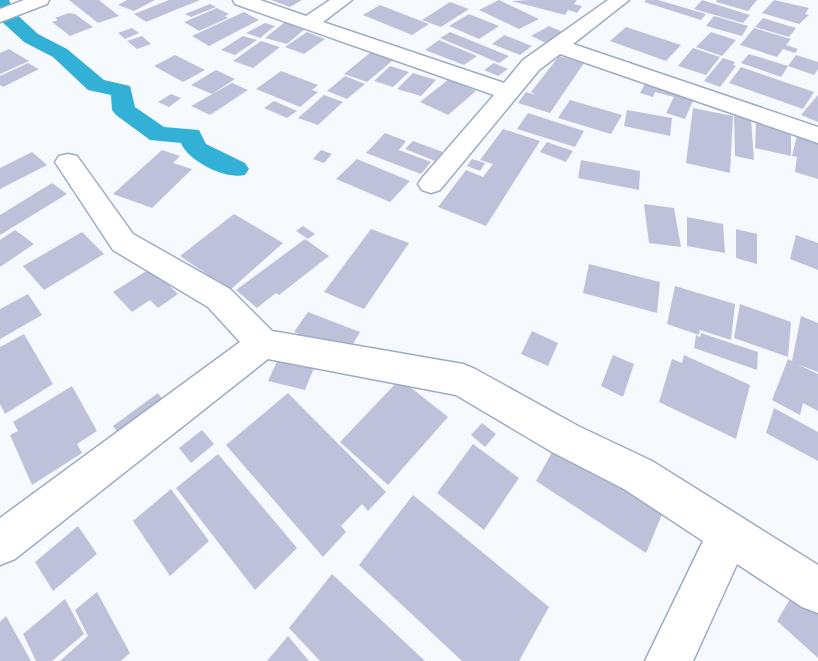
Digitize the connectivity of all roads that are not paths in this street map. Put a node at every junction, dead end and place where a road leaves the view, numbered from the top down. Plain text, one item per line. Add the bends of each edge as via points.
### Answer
1 (40, 0) edge
2 (242, 0) edge
3 (343, 0) edge
4 (620, 0) edge
5 (7, 14) edge
6 (310, 22) junction
7 (558, 46) junction
8 (508, 92) junction
9 (818, 135) edge
10 (68, 162) dead end
11 (431, 184) dead end
12 (263, 344) junction
13 (729, 534) junction
14 (0, 544) edge
15 (818, 591) edge
16 (669, 661) edge

1 - 5 street
2 - 6 street
3 - 6 street
4 - 7 street
6 - 8 street
7 - 8 street via 531,65
7 - 9 street
8 - 11 street
10 - 12 street via 123,242 219,298
12 - 13 street via 464,380 565,440 638,475
12 - 14 street
13 - 15 street
13 - 16 street

